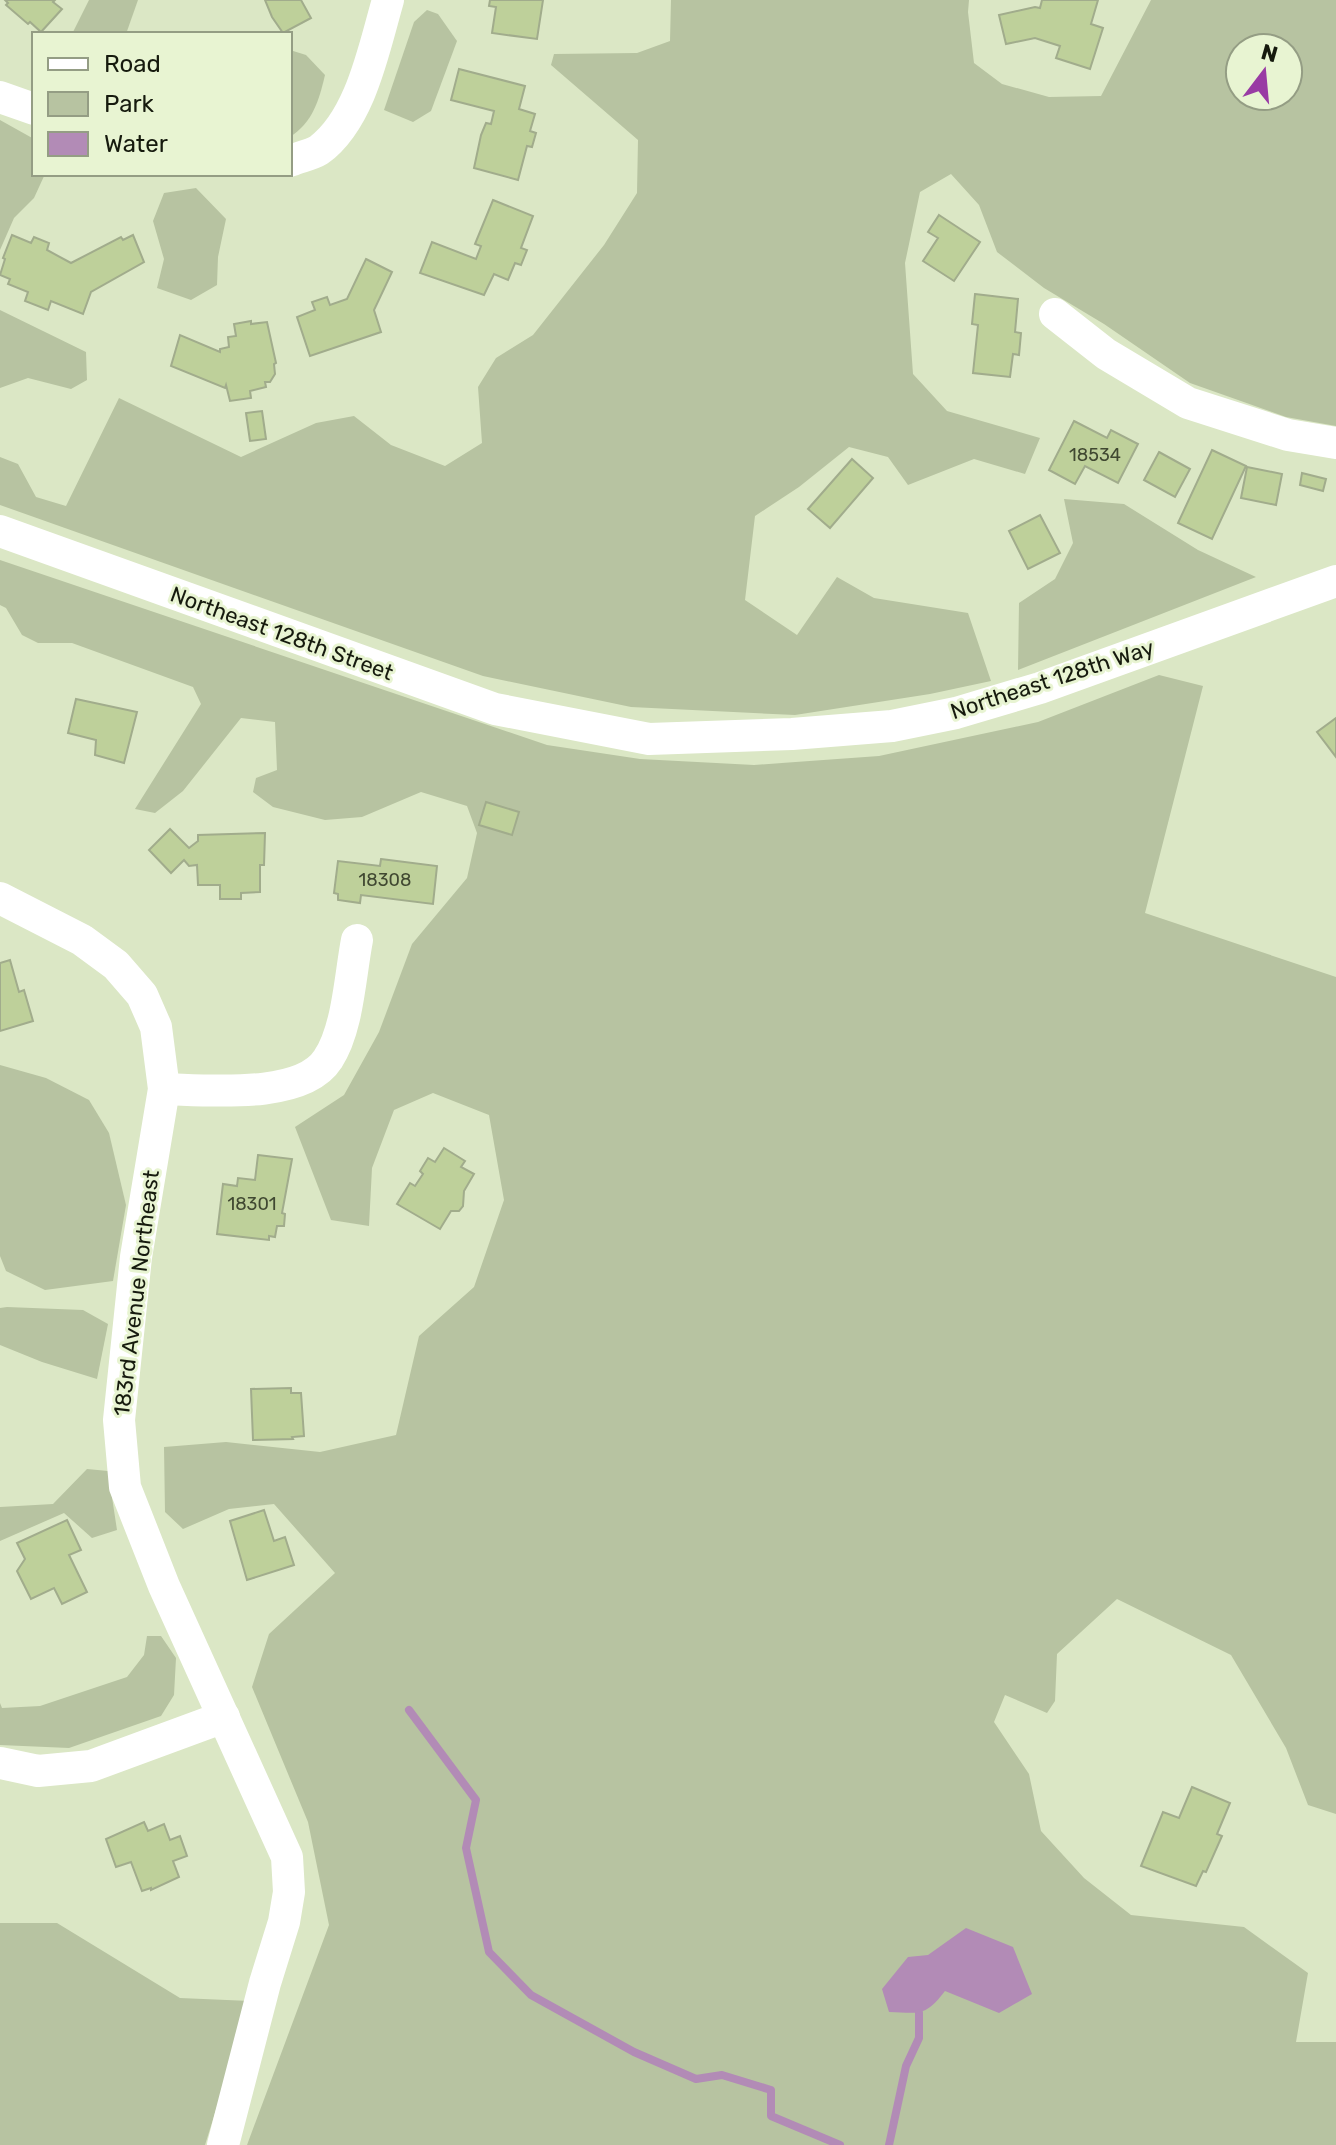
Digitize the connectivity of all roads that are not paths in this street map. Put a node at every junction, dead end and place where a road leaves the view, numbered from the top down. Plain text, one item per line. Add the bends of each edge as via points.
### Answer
1 (388, 0) edge
2 (0, 97) edge
3 (32, 108) edge
4 (292, 160) edge
5 (1055, 314) dead end
6 (1336, 443) edge
7 (0, 531) edge
8 (1336, 581) edge
9 (568, 725) joint
10 (0, 898) edge
11 (357, 940) dead end
12 (164, 1089) junction
13 (224, 1717) junction
14 (0, 1763) edge
15 (223, 2145) edge

1 - 4 street via 353,110 318,150
2 - 3 street
5 - 6 street via 1106,354 1188,403 1288,435
7 - 9 street, Northeast 128th Street via 495,709
8 - 9 street, Northeast 128th Way via 1012,698 892,726 649,739
10 - 12 street, 183rd Avenue Northeast via 82,940 116,965 142,995 156,1027
11 - 12 street via 341,1030 327,1061 302,1080 262,1090
12 - 13 street, 183rd Avenue Northeast via 136,1257 119,1420 125,1487
13 - 14 street via 91,1766 38,1771
13 - 15 street, 183rd Avenue Northeast via 287,1857 289,1892

